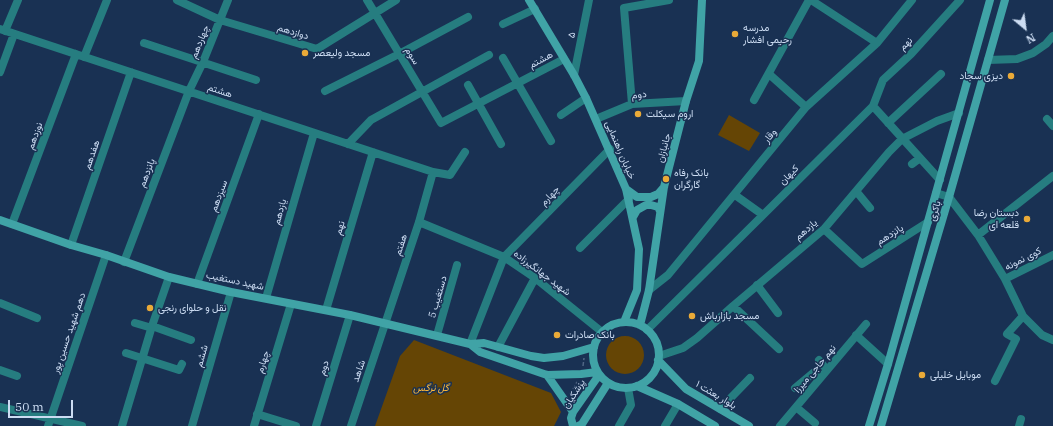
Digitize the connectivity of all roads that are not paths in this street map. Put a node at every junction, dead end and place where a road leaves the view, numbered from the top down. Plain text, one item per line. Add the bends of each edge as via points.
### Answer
1 (18, 0) edge
2 (107, 0) edge
3 (177, 0) edge
4 (228, 0) edge
5 (367, 0) edge
6 (396, 0) edge
7 (529, 0) edge
8 (589, 0) edge
9 (669, 0) edge
10 (702, 0) edge
11 (810, 0) edge
12 (912, 0) edge
13 (960, 0) edge
14 (990, 0) edge
15 (1004, 0) edge
16 (535, 9) junction
17 (375, 13) junction
18 (468, 17) dead end
19 (220, 20) junction
20 (503, 24) dead end
21 (3, 30) edge
22 (14, 34) junction
23 (1053, 36) edge
24 (144, 43) dead end
25 (876, 43) junction
26 (399, 54) junction
27 (80, 55) junction
28 (490, 55) dead end
29 (503, 58) dead end
30 (564, 59) junction
31 (988, 60) junction
32 (203, 62) junction
33 (0, 72) edge
34 (131, 72) junction
35 (768, 74) junction
36 (941, 74) dead end
37 (574, 75) junction
38 (256, 80) dead end
39 (518, 83) junction
40 (468, 85) dead end
41 (189, 91) junction
42 (326, 91) dead end
43 (422, 92) junction
44 (586, 98) junction
45 (754, 100) dead end
46 (686, 101) junction
47 (479, 104) junction
48 (632, 104) junction
49 (873, 106) junction
50 (806, 107) junction
51 (959, 113) junction
52 (259, 114) junction
53 (561, 115) dead end
54 (596, 119) junction
55 (1047, 119) dead end
56 (441, 123) joint
57 (888, 123) junction
58 (1053, 126) edge
59 (314, 132) junction
60 (902, 138) junction
61 (551, 141) dead end
62 (348, 144) junction
63 (501, 144) dead end
64 (610, 149) junction
65 (374, 152) junction
66 (465, 152) dead end
67 (920, 158) junction
68 (912, 164) dead end
69 (433, 172) junction
70 (1053, 176) edge
71 (940, 180) junction
72 (664, 187) junction
73 (626, 189) junction
74 (856, 191) junction
75 (936, 193) junction
76 (735, 195) junction
77 (949, 197) junction
78 (629, 199) junction
79 (870, 208) dead end
80 (660, 211) junction
81 (763, 215) junction
82 (633, 217) junction
83 (0, 220) edge
84 (419, 222) junction
85 (928, 222) junction
86 (12, 224) junction
87 (824, 229) junction
88 (978, 235) junction
89 (71, 245) junction
90 (580, 248) dead end
91 (106, 255) junction
92 (1053, 255) edge
93 (504, 257) junction
94 (124, 262) junction
95 (457, 265) dead end
96 (169, 277) junction
97 (535, 278) junction
98 (1005, 279) junction
99 (197, 284) junction
100 (757, 285) junction
101 (649, 290) junction
102 (231, 292) junction
103 (266, 298) junction
104 (0, 303) edge
105 (291, 304) junction
106 (733, 306) junction
107 (326, 310) junction
108 (778, 312) dead end
109 (350, 315) junction
110 (1023, 316) junction
111 (37, 318) dead end
112 (624, 322) junction
113 (135, 323) dead end
114 (386, 323) junction
115 (866, 324) dead end
116 (152, 327) junction
117 (644, 328) junction
118 (602, 332) junction
119 (437, 335) junction
120 (856, 335) junction
121 (191, 340) dead end
122 (1053, 340) edge
123 (470, 344) junction
124 (498, 347) junction
125 (594, 347) junction
126 (778, 349) dead end
127 (126, 353) dead end
128 (142, 358) junction
129 (659, 358) junction
130 (819, 360) dead end
131 (182, 364) dead end
132 (888, 364) junction
133 (0, 370) edge
134 (827, 370) junction
135 (598, 373) junction
136 (546, 375) junction
137 (17, 376) dead end
138 (750, 378) dead end
139 (819, 379) junction
140 (995, 381) dead end
141 (608, 383) junction
142 (637, 386) junction
143 (628, 388) junction
144 (794, 388) dead end
145 (678, 404) junction
146 (0, 407) edge
147 (796, 407) junction
148 (720, 409) junction
149 (573, 412) junction
150 (257, 414) junction
151 (49, 422) edge
152 (815, 423) dead end
153 (82, 426) edge
154 (122, 426) edge
155 (192, 426) edge
156 (254, 426) edge
157 (296, 426) edge
158 (316, 426) edge
159 (351, 426) edge
160 (572, 426) edge
161 (578, 426) edge
162 (619, 426) edge
163 (665, 426) edge
164 (715, 426) edge
165 (749, 426) edge
166 (780, 426) edge
167 (868, 426) edge
168 (881, 426) edge

1 - 21 street
2 - 27 street, نوزدهم
3 - 19 street, دوازدهم
4 - 19 street, چهاردهم
5 - 17 street, سوم
6 - 17 street, دوازدهم
7 - 16 main road, خیابان راهنمایی
8 - 37 street, ۵
9 - 48 street via 624,8
10 - 46 main road, جانبازان via 699,61
11 - 25 street
11 - 35 street
12 - 25 street, وقار
13 - 49 street, نهم via 911,54 883,80
14 - 51 main road, باکری
15 - 31 main road, باکری
16 - 20 street
16 - 30 main road, خیابان راهنمایی
17 - 19 street, دوازدهم via 317,49
17 - 26 street, سوم
18 - 26 street
19 - 32 street, چهاردهم
21 - 22 street, هشتم
22 - 27 street, هشتم
22 - 33 street
23 - 31 street via 1033,53 1017,59
24 - 32 street
25 - 50 street, وقار
26 - 42 street
26 - 43 street, سوم
27 - 34 street, هشتم
27 - 86 street, نوزدهم
28 - 43 street
29 - 39 street
30 - 37 main road, خیابان راهنمایی
30 - 39 street, هشتم
31 - 77 main road, باکری
32 - 38 street
32 - 41 street, چهاردهم
34 - 41 street, هشتم
34 - 89 street, هفدهم
35 - 45 street
35 - 50 street
36 - 57 street
37 - 44 main road, خیابان راهنمایی
39 - 47 street, هشتم
39 - 61 street
40 - 47 street
41 - 52 street, هشتم
41 - 94 street, پانزدهم
43 - 56 street, سوم
43 - 62 street via 371,120
44 - 53 street
44 - 54 main road, خیابان راهنمایی
46 - 48 street, دوم
46 - 72 main road, جانبازان
47 - 56 street, هشتم
47 - 63 street
48 - 54 street, دوم
49 - 57 street
49 - 81 street, کیهان
50 - 76 street, وقار
51 - 60 street, یازدهم
51 - 71 main road, باکری
52 - 59 street, هشتم
52 - 99 street, سیزدهم
54 - 64 main road, خیابان راهنمایی
55 - 58 street
57 - 60 street
59 - 62 street, هشتم
59 - 103 street, یازدهم
60 - 67 street
60 - 74 street, یازدهم
62 - 65 street, هشتم
64 - 73 main road, خیابان راهنمایی
64 - 93 street, چهارم
65 - 69 street, هشتم
65 - 107 street, نهم
66 - 69 street, هشتم via 450,175
67 - 68 street
67 - 71 street
69 - 84 street, هفتم
70 - 88 street
71 - 75 main road, باکری
72 - 73 main road via 651,197 637,197
72 - 80 main road, جانبازان
73 - 78 main road, خیابان راهنمایی
74 - 79 street
74 - 87 street, یازدهم
75 - 77 street
75 - 85 main road, باکری
76 - 81 street
76 - 101 street, وقار via 668,275
77 - 88 street, کوی نمونه
77 - 168 main road, باکری
78 - 82 main road, خیابان راهنمایی
78 - 90 street
80 - 82 main road via 658,207 646,205 637,210
80 - 101 main road, جانبازان
81 - 117 street, کیهان
82 - 112 main road, خیابان راهنمایی via 639,249 637,290
83 - 86 main road, شهید دستغیب
84 - 93 street, شهید جهانگیرزاده
84 - 114 street, هفتم
85 - 87 street, پانزدهم via 862,264
85 - 132 main road, باکری
86 - 89 main road, شهید دستغیب
87 - 100 street, یازدهم
88 - 98 street, کوی نمونه
89 - 91 main road, شهید دستغیب
91 - 94 main road, شهید دستغیب
91 - 151 street, دهم شهید حسین پور
92 - 98 street, کوی نمونه
93 - 97 street, شهید جهانگیرزاده
93 - 123 street
94 - 96 main road, شهید دستغیب
95 - 119 street, دستغیب 5
96 - 99 main road, شهید دستغیب
96 - 116 street
97 - 118 street, شهید جهانگیرزاده
97 - 124 street
98 - 110 street
99 - 102 main road, شهید دستغیب
100 - 106 street, یازدهم
100 - 108 street
101 - 117 main road, جانبازان
102 - 103 main road, شهید دستغیب
102 - 155 street, ششم
103 - 105 main road, شهید دستغیب
104 - 111 street
105 - 107 main road, شهید دستغیب
105 - 150 street, چهارم
106 - 126 street
106 - 129 street, یازدهم via 683,348
107 - 109 main road, شهید دستغیب
109 - 114 main road, شهید دستغیب
109 - 158 street, دوم
110 - 122 street via 1042,335
110 - 140 street via 1007,334 1016,339
112 - 117 main road via 632,322
112 - 118 main road via 612,325
113 - 116 street
114 - 119 main road, شهید دستغیب
114 - 159 street, شاهد
115 - 120 street, نهم حاجی میرزا
116 - 121 street
116 - 128 street
117 - 129 main road via 656,342
118 - 125 main road
119 - 123 main road, شهید دستغیب
120 - 132 street
120 - 134 street, نهم حاجی میرزا
123 - 124 main road via 484,343
123 - 136 main road via 480,352
124 - 125 main road via 544,358 563,356
125 - 135 main road via 594,362
127 - 128 street
128 - 131 street via 179,370
128 - 154 street
129 - 142 main road via 651,376
129 - 148 main road, بلوار بعثت ۱ via 686,388
130 - 134 street
132 - 167 main road, باکری
133 - 137 street
134 - 139 street, نهم حاجی میرزا
135 - 136 main road
135 - 141 main road
135 - 149 main road, پزشکیان
136 - 149 main road
138 - 148 street
139 - 144 street via 813,373
139 - 147 street, نهم حاجی میرزا
141 - 143 main road
141 - 161 main road via 582,424
142 - 143 main road
142 - 145 main road
143 - 162 street via 631,405
145 - 163 street
145 - 164 main road
146 - 151 street
147 - 152 street
147 - 166 street, نهم حاجی میرزا
148 - 165 main road, بلوار بعثت ۱
149 - 160 main road, پزشکیان via 570,418
150 - 156 street, چهارم
150 - 157 street
151 - 153 street

